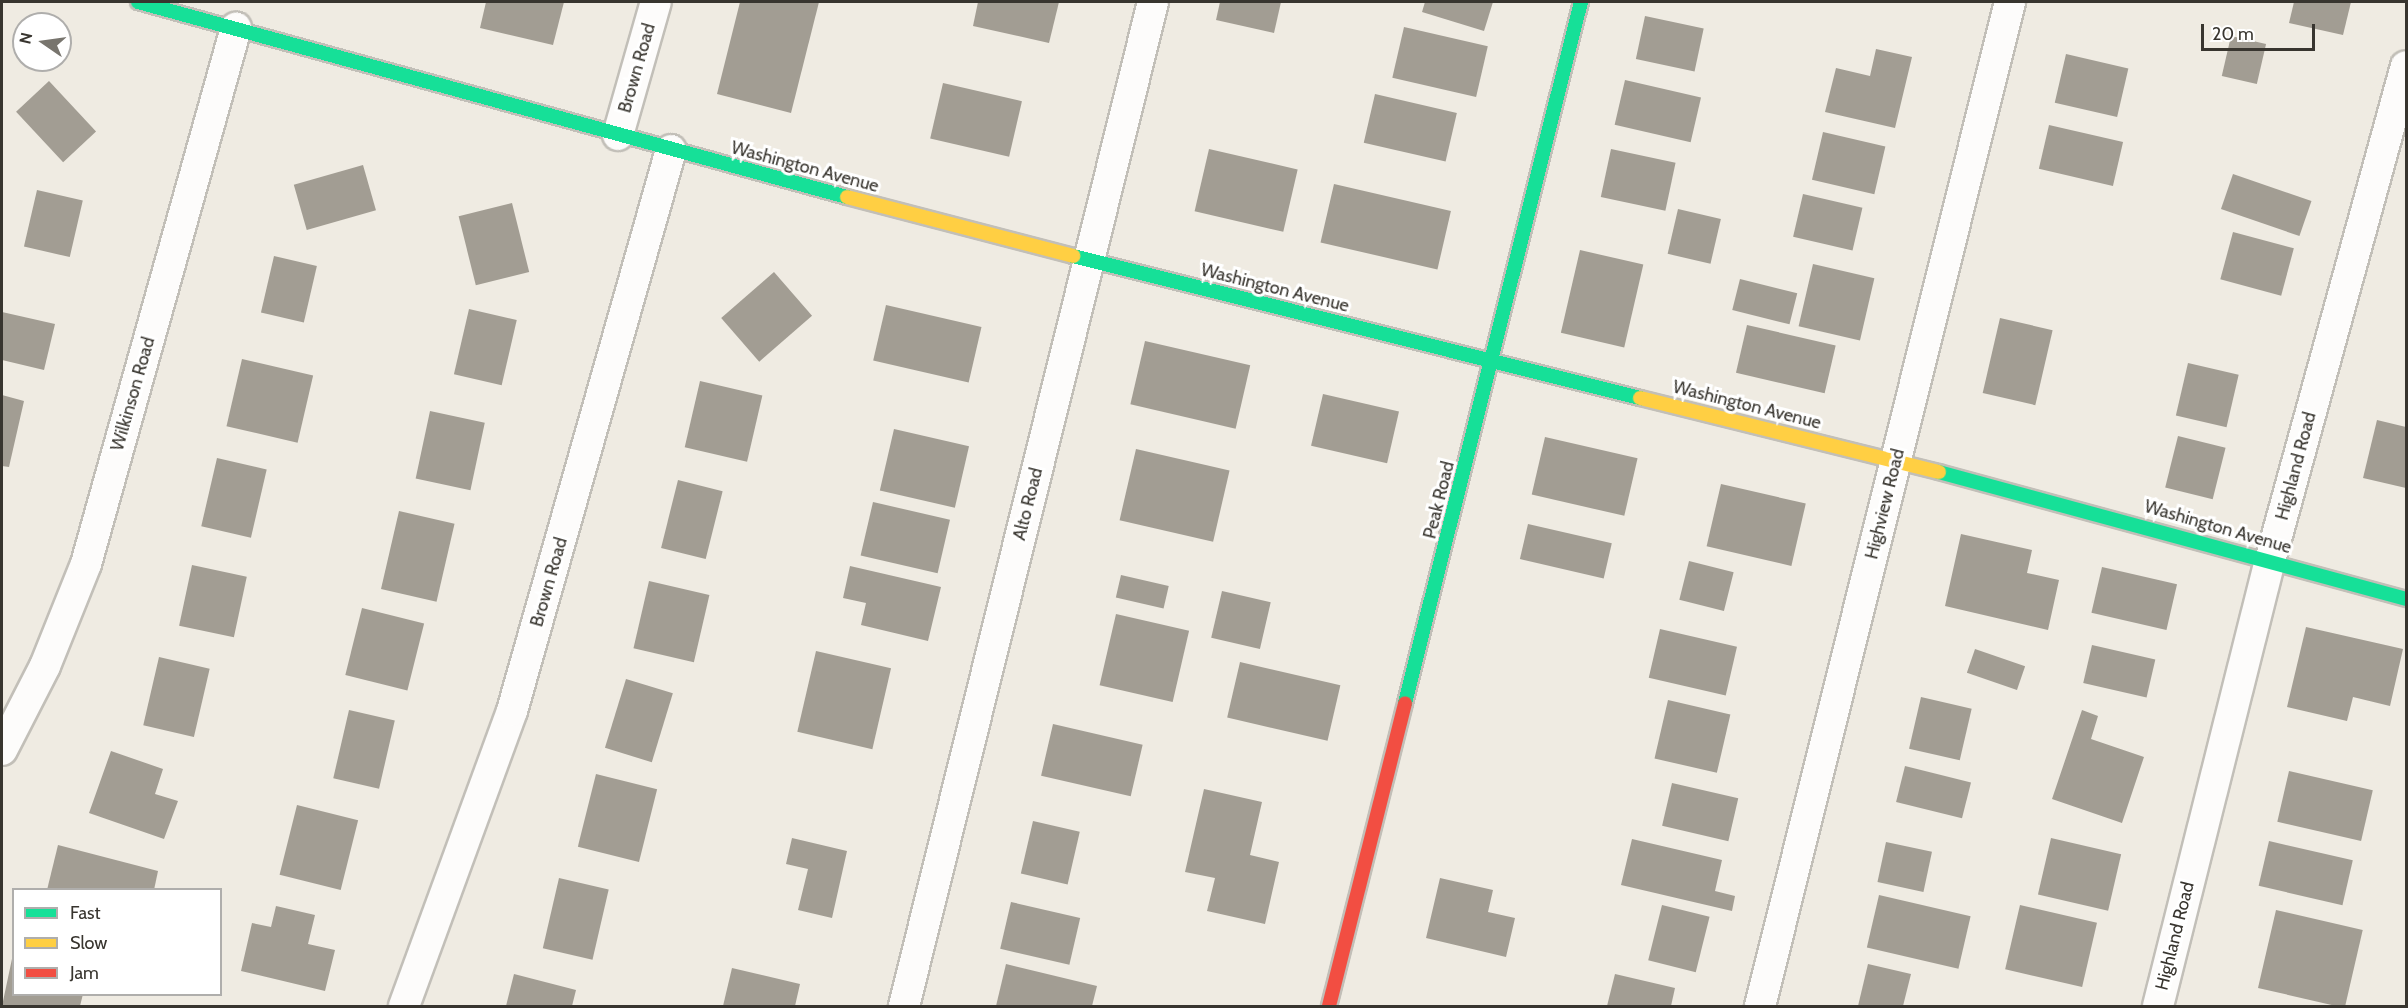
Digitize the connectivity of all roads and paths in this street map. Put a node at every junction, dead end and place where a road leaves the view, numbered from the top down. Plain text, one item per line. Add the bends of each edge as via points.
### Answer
1 (147, 2) edge
2 (656, 2) edge
3 (1153, 2) edge
4 (1581, 2) edge
5 (2010, 2) edge
6 (236, 28) junction
7 (2406, 66) edge
8 (618, 135) junction
9 (671, 150) junction
10 (1089, 261) junction
11 (1493, 361) junction
12 (1896, 461) junction
13 (2270, 561) junction
14 (2406, 599) edge
15 (2, 750) edge
16 (404, 1006) edge
17 (904, 1006) edge
18 (1329, 1006) edge
19 (1760, 1006) edge
20 (2158, 1006) edge

1 - 6 street, Washington Avenue
2 - 8 street, Brown Road
3 - 10 street, Alto Road
4 - 11 street, Peak Road
5 - 12 street, Highview Road
6 - 8 street, Washington Avenue
6 - 15 street, Wilkinson Road via 86,564 45,666
7 - 13 street, Highland Road
8 - 9 street, Washington Avenue
9 - 10 street, Washington Avenue
9 - 16 street, Brown Road via 512,711
10 - 11 street, Washington Avenue
10 - 17 street, Alto Road
11 - 12 street, Washington Avenue
11 - 18 street, Peak Road
12 - 13 street, Washington Avenue
12 - 19 street, Highview Road
13 - 14 street, Washington Avenue
13 - 20 street, Highland Road

